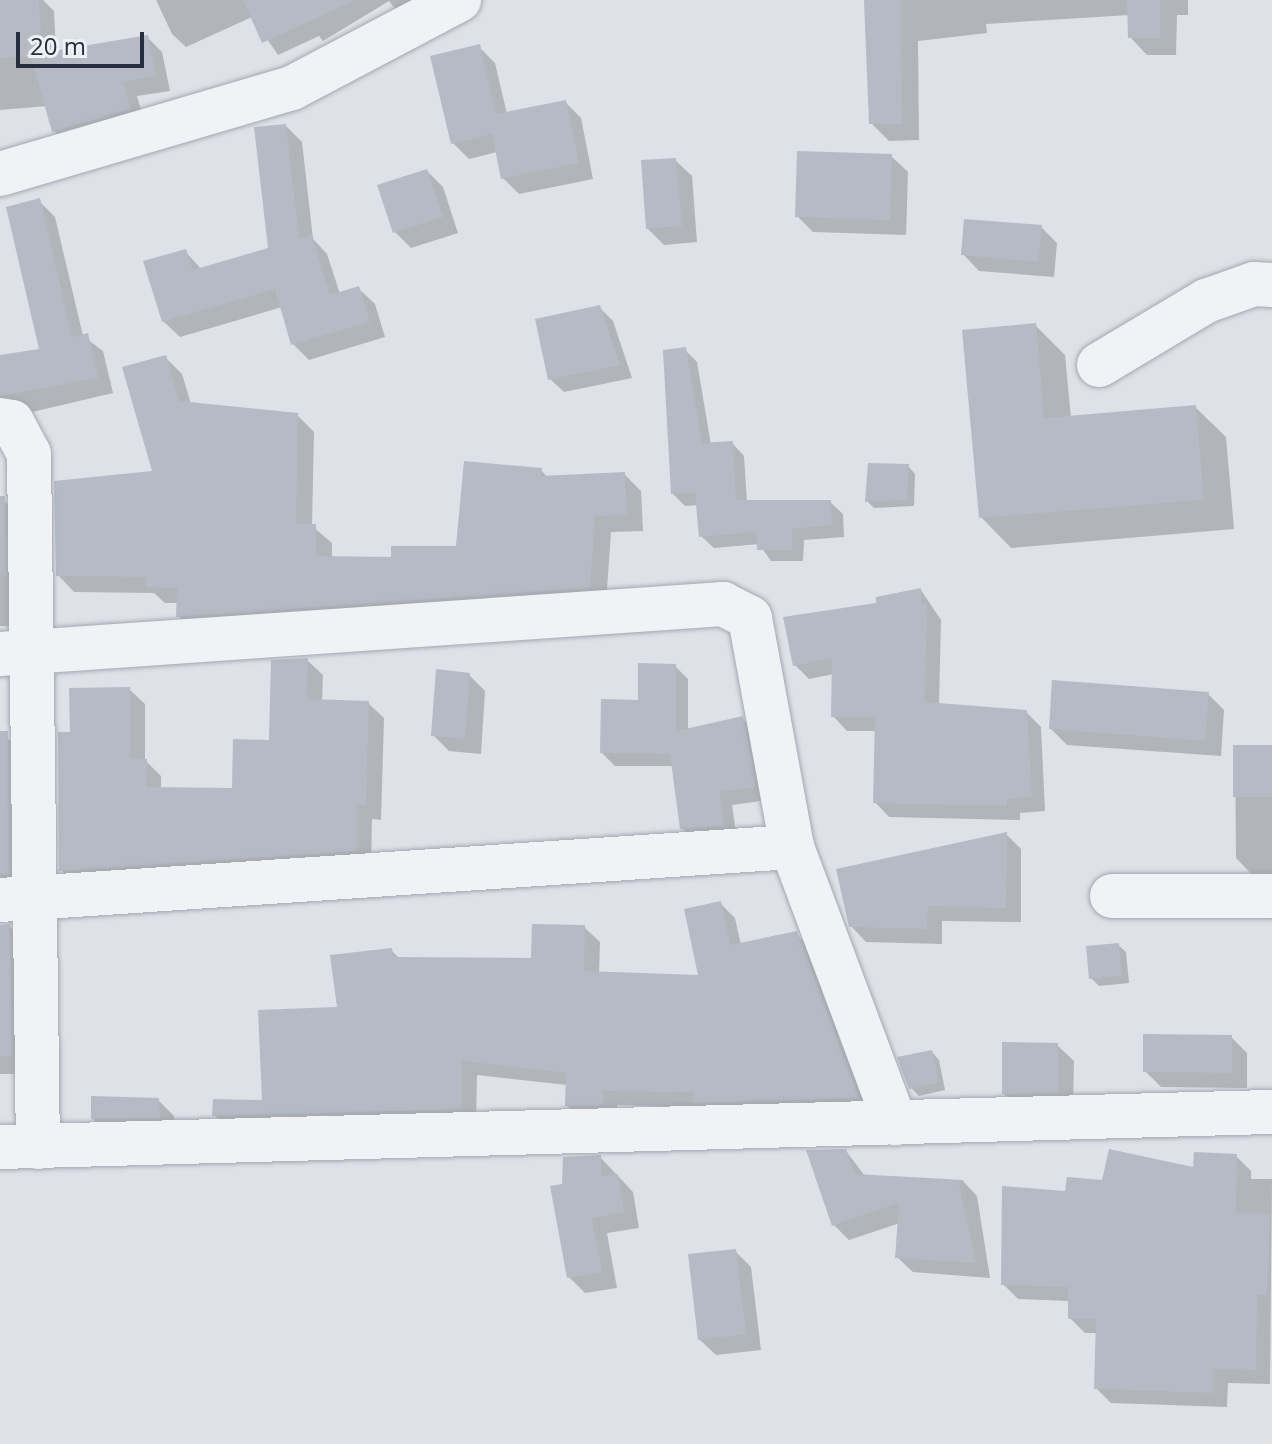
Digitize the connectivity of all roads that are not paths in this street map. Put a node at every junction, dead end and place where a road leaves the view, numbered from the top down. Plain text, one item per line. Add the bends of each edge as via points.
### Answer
1 (459, 0) edge
2 (0, 174) edge
3 (1272, 285) edge
4 (1099, 365) dead end
5 (0, 420) edge
6 (16, 654) edge
7 (792, 847) junction
8 (1112, 896) dead end
9 (1272, 896) edge
10 (17, 900) edge
11 (1272, 1112) edge
12 (895, 1123) junction
13 (19, 1147) edge

1 - 2 street via 292,88
3 - 4 street via 1254,284 1206,301
5 - 6 street via 12,422 29,454
6 - 7 street via 723,604 750,618
6 - 10 street
7 - 10 street
7 - 12 street
8 - 9 street
10 - 13 street
11 - 12 street
12 - 13 street

